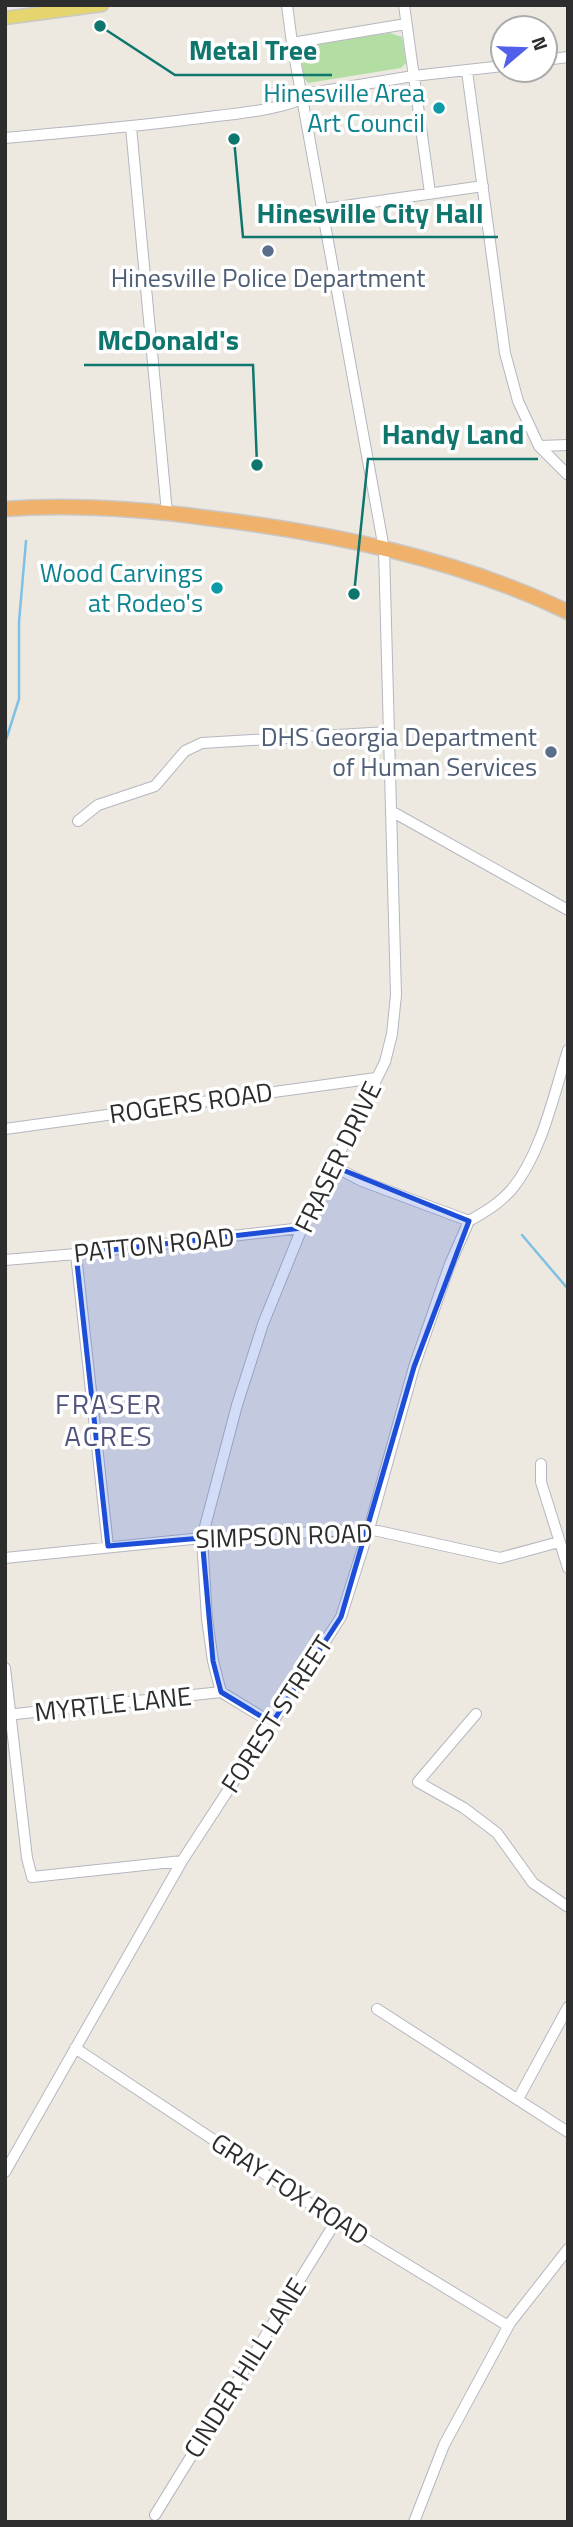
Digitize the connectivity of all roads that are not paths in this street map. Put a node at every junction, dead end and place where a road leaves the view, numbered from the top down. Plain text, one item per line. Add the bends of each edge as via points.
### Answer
1 (102, 5) edge
2 (287, 5) edge
3 (404, 5) edge
4 (5, 18) edge
5 (407, 24) junction
6 (292, 43) junction
7 (489, 68) edge
8 (467, 71) junction
9 (413, 76) junction
10 (303, 100) junction
11 (131, 127) junction
12 (5, 138) edge
13 (483, 186) junction
14 (430, 193) junction
15 (324, 209) junction
16 (568, 445) edge
17 (539, 446) junction
18 (568, 475) edge
19 (5, 509) edge
20 (167, 513) junction
21 (384, 549) junction
22 (568, 612) edge
23 (388, 732) junction
24 (391, 811) junction
25 (78, 821) dead end
26 (568, 910) edge
27 (568, 1049) edge
28 (376, 1078) junction
29 (5, 1129) edge
30 (333, 1166) junction
31 (469, 1221) junction
32 (302, 1228) junction
33 (76, 1254) junction
34 (5, 1260) edge
35 (541, 1464) dead end
36 (369, 1529) junction
37 (202, 1538) junction
38 (559, 1542) junction
39 (108, 1546) junction
40 (5, 1558) edge
41 (568, 1568) edge
42 (5, 1668) edge
43 (221, 1692) junction
44 (476, 1714) dead end
45 (8, 1715) edge
46 (272, 1723) junction
47 (182, 1861) junction
48 (568, 1907) edge
49 (568, 2007) edge
50 (377, 2009) dead end
51 (75, 2048) junction
52 (518, 2099) junction
53 (568, 2132) edge
54 (5, 2172) edge
55 (336, 2221) junction
56 (568, 2249) edge
57 (508, 2326) junction
58 (155, 2515) dead end
59 (414, 2522) edge

1 - 4 main road
2 - 6 street, FRASER DRIVE
3 - 5 street
5 - 6 street
5 - 9 street
6 - 10 street, FRASER DRIVE
7 - 8 street
8 - 9 street
8 - 13 street
9 - 10 street via 312,93
9 - 14 street
10 - 11 street via 243,113
10 - 15 street, FRASER DRIVE
11 - 12 street
11 - 20 street
13 - 14 street
13 - 17 street via 505,353 518,401
14 - 15 street
15 - 21 street, FRASER DRIVE
16 - 17 street
17 - 18 street
19 - 20 highway
20 - 21 highway via 273,526
21 - 22 highway via 531,594
21 - 23 street, FRASER DRIVE
23 - 24 street, FRASER DRIVE
23 - 25 street via 202,743 185,751 155,786 98,805
24 - 26 street
24 - 28 street, FRASER DRIVE via 396,995 386,1062
27 - 31 street via 542,1135 524,1169 513,1188 492,1208
28 - 29 street, ROGERS ROAD
28 - 30 street, FRASER DRIVE
30 - 31 street
30 - 32 street, FRASER DRIVE
31 - 36 street, FOREST STREET via 414,1367
32 - 33 street, PATTON ROAD
32 - 37 street, FRASER DRIVE via 240,1394
33 - 34 street, PATTON ROAD
33 - 39 street
35 - 38 street via 541,1482
36 - 37 street, SIMPSON ROAD
36 - 38 street, SIMPSON ROAD via 500,1558
36 - 46 street, FOREST STREET via 341,1617
37 - 39 street, SIMPSON ROAD
37 - 43 street, FRASER DRIVE via 207,1619
38 - 41 street
39 - 40 street, SIMPSON ROAD
42 - 45 street
43 - 45 street, MYRTLE LANE
43 - 46 street
44 - 48 street via 418,1782 497,1833 533,1883
45 - 47 street via 32,1877
46 - 47 street, FOREST STREET
47 - 51 street, FOREST STREET
49 - 52 street
50 - 52 street
51 - 54 street, FOREST STREET
51 - 55 street, GRAY FOX ROAD
52 - 53 street
55 - 57 street, GRAY FOX ROAD
55 - 58 street, CINDER HILL LANE
56 - 57 street
57 - 59 street via 444,2445

